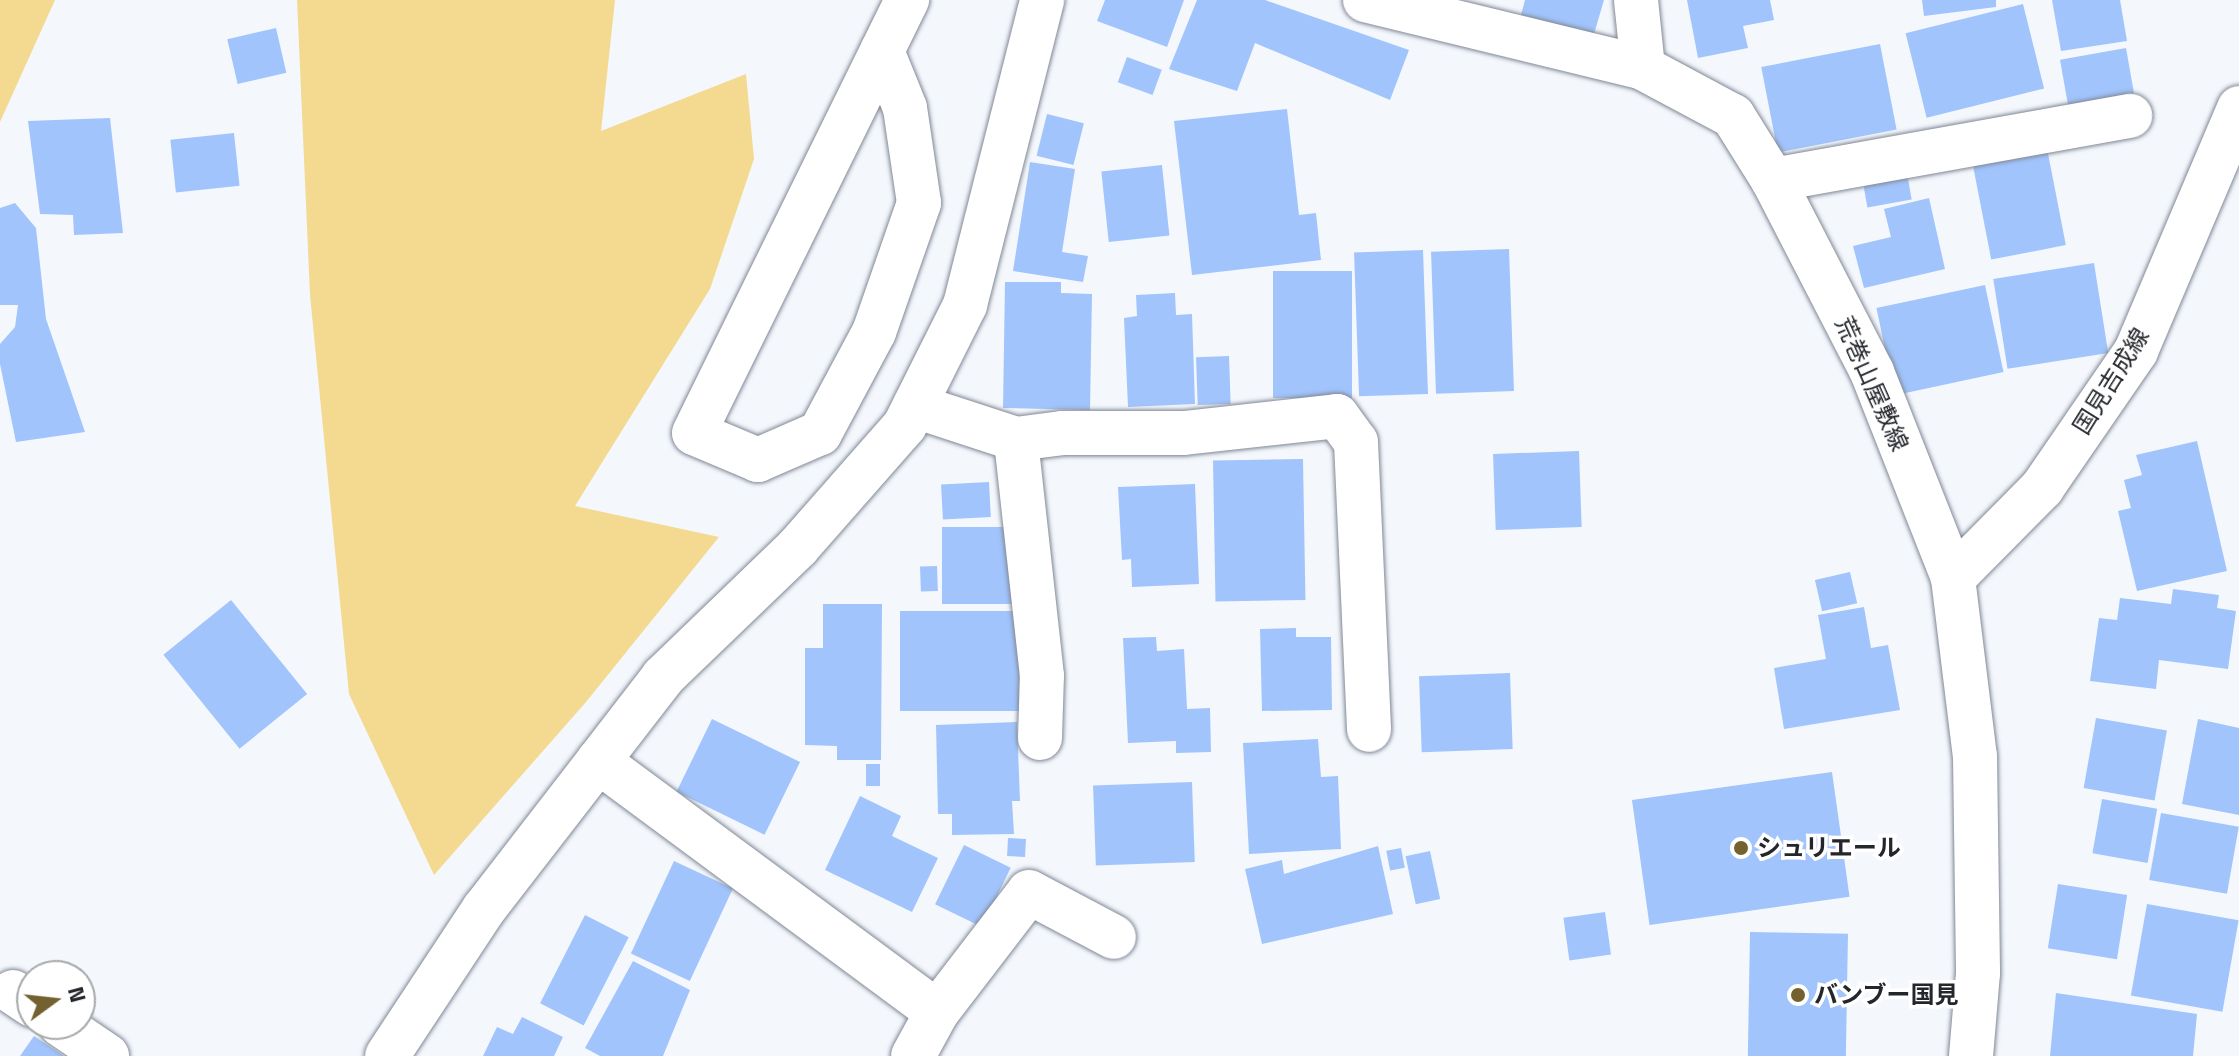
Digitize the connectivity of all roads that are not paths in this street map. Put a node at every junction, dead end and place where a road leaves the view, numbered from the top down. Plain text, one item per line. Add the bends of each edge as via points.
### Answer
1 (907, 0) edge
2 (1042, 0) edge
3 (1365, 0) edge
4 (1636, 0) edge
5 (882, 51) junction
6 (1643, 68) junction
7 (2239, 108) edge
8 (2130, 116) dead end
9 (2227, 171) edge
10 (1773, 180) junction
11 (915, 406) junction
12 (1016, 439) junction
13 (1953, 578) junction
14 (1369, 730) dead end
15 (1040, 738) dead end
16 (598, 761) junction
17 (1114, 937) dead end
18 (937, 1012) junction
19 (84, 1040) edge
20 (107, 1056) edge
21 (387, 1056) edge
22 (913, 1056) edge
23 (1971, 1056) edge

1 - 5 street
2 - 11 street via 965,305
3 - 6 street, 荒巻山屋敷線
4 - 6 street
5 - 5 street via 694,433 758,460 820,433 874,332 919,203 905,108
6 - 10 street, 荒巻山屋敷線 via 1733,116
7 - 9 street, 国見吉成線
8 - 10 street
9 - 13 street, 国見吉成線 via 2136,351 2042,488
10 - 13 street, 荒巻山屋敷線 via 1872,372
11 - 12 street
11 - 16 street via 905,425 798,547 663,677
12 - 14 street via 1062,433 1184,433 1337,416 1356,442
12 - 15 street via 1042,676
13 - 23 street, 荒巻山屋敷線 via 1975,756 1978,973
16 - 18 street
16 - 21 street via 484,909
17 - 18 street via 1029,892
18 - 22 street
19 - 20 street

